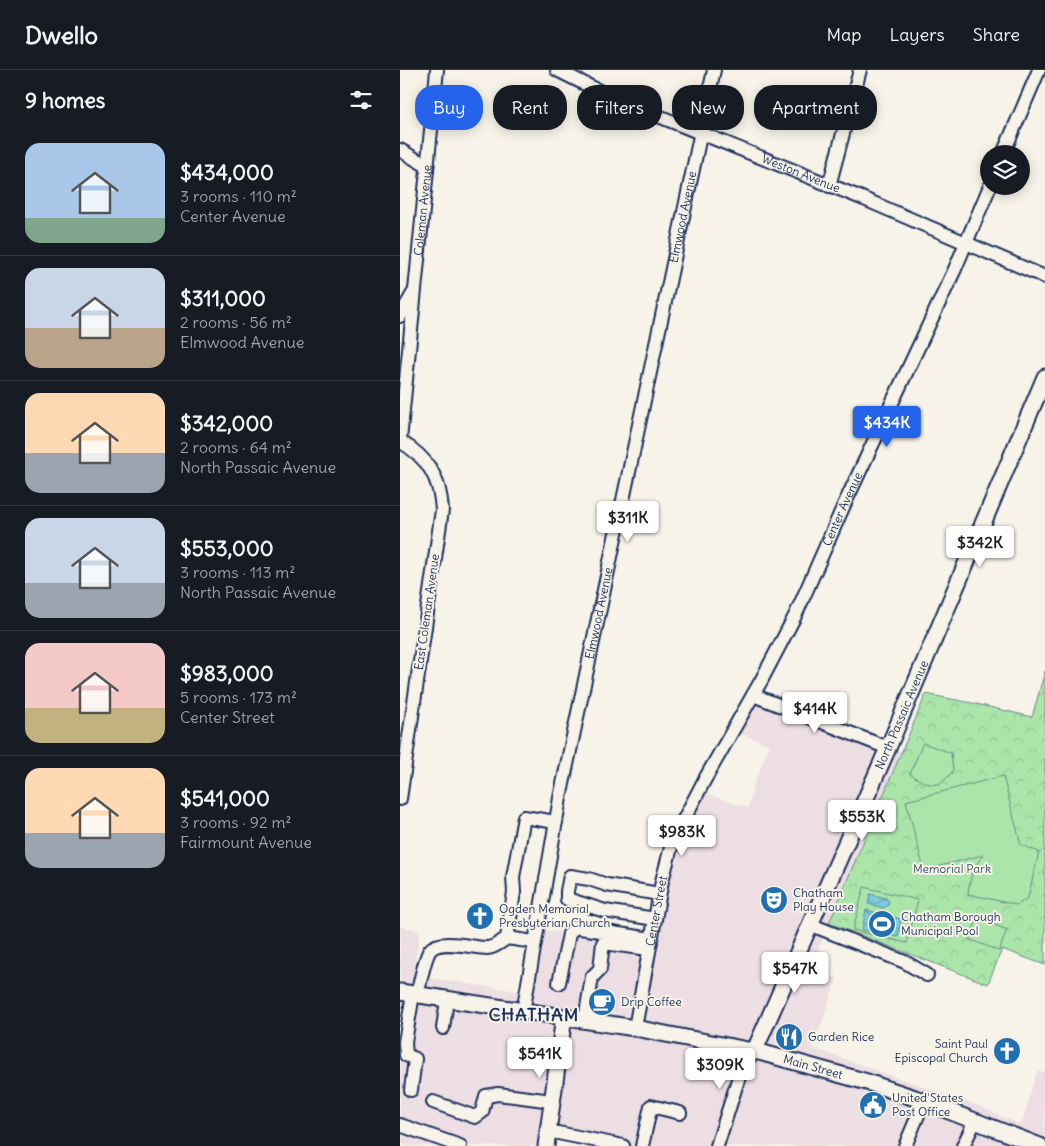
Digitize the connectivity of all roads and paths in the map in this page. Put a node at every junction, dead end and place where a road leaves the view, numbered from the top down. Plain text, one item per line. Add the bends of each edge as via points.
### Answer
1 (437, 70) edge
2 (557, 70) edge
3 (714, 70) edge
4 (860, 70) edge
5 (1039, 70) edge
6 (572, 74) edge
7 (700, 134) junction
8 (1007, 145) edge
9 (400, 150) edge
10 (427, 166) junction
11 (829, 186) junction
12 (986, 195) edge
13 (966, 243) junction
14 (1045, 277) edge
15 (416, 289) junction
16 (400, 316) edge
17 (1045, 377) edge
18 (400, 440) edge
19 (754, 695) junction
20 (888, 748) junction
21 (400, 799) edge
22 (556, 822) junction
23 (659, 894) junction
24 (655, 919) junction
25 (809, 924) junction
26 (507, 938) junction
27 (534, 942) junction
28 (650, 944) junction
29 (926, 975) dead end
30 (559, 983) dead end
31 (410, 994) edge
32 (447, 1000) junction
33 (522, 1012) junction
34 (564, 1017) junction
35 (585, 1020) junction
36 (443, 1028) dead end
37 (635, 1028) junction
38 (754, 1052) junction
39 (411, 1090) dead end
40 (552, 1101) junction
41 (924, 1101) junction
42 (433, 1102) dead end
43 (680, 1113) dead end
44 (975, 1120) junction
45 (400, 1126) edge
46 (548, 1131) junction
47 (460, 1146) edge
48 (546, 1146) edge
49 (623, 1146) edge
50 (642, 1146) edge
51 (717, 1146) edge
52 (905, 1146) edge
53 (964, 1146) edge
54 (1040, 1146) edge

1 - 10 street, Coleman Avenue
2 - 6 street, Weston Avenue
3 - 7 street, Elmwood Avenue
4 - 11 street
5 - 8 street
6 - 7 street, Weston Avenue via 609,96
7 - 11 street, Weston Avenue
7 - 22 street, Elmwood Avenue
9 - 10 street
10 - 15 street, Coleman Avenue
11 - 13 street, Weston Avenue
12 - 13 street, Center Avenue
13 - 14 street, Weston Avenue
13 - 19 street, Center Avenue via 796,614
15 - 16 street
15 - 18 street, Coleman Avenue
17 - 20 main road, North Passaic Avenue
18 - 21 street, East Coleman Avenue via 418,453 431,469 438,482 442,510
19 - 20 street
19 - 23 street, Center Street via 704,779 673,840
20 - 25 main road, North Passaic Avenue
22 - 26 street via 524,817 513,877
22 - 27 street, Elmwood Avenue
23 - 24 street, Center Street
23 - 24 street via 570,876 566,891 567,899 605,912
24 - 28 street, Center Street
25 - 29 street via 905,962
25 - 38 main road, North Passaic Avenue
26 - 27 street
26 - 31 street via 488,948 440,944 430,950 422,974
27 - 33 street, Elmwood Avenue
28 - 30 street via 574,927 569,934
28 - 35 street via 604,943 600,968 592,977
28 - 37 street, Center Street
31 - 32 main road, Main Street
31 - 39 street via 405,1042 406,1055 415,1059
32 - 33 main road, Main Street
32 - 36 street
33 - 34 main road, Main Street
34 - 35 main road, Main Street
34 - 40 main road
35 - 37 main road, Main Street
37 - 38 main road, Main Street
38 - 41 main road, Main Street
38 - 51 street via 743,1064
40 - 42 street via 498,1094 486,1096 482,1112 475,1117
40 - 46 main road
41 - 44 main road, Main Street
41 - 52 street
43 - 50 street via 651,1106
44 - 53 street
44 - 54 main road, Main Street
45 - 47 street
46 - 48 main road
46 - 49 street

